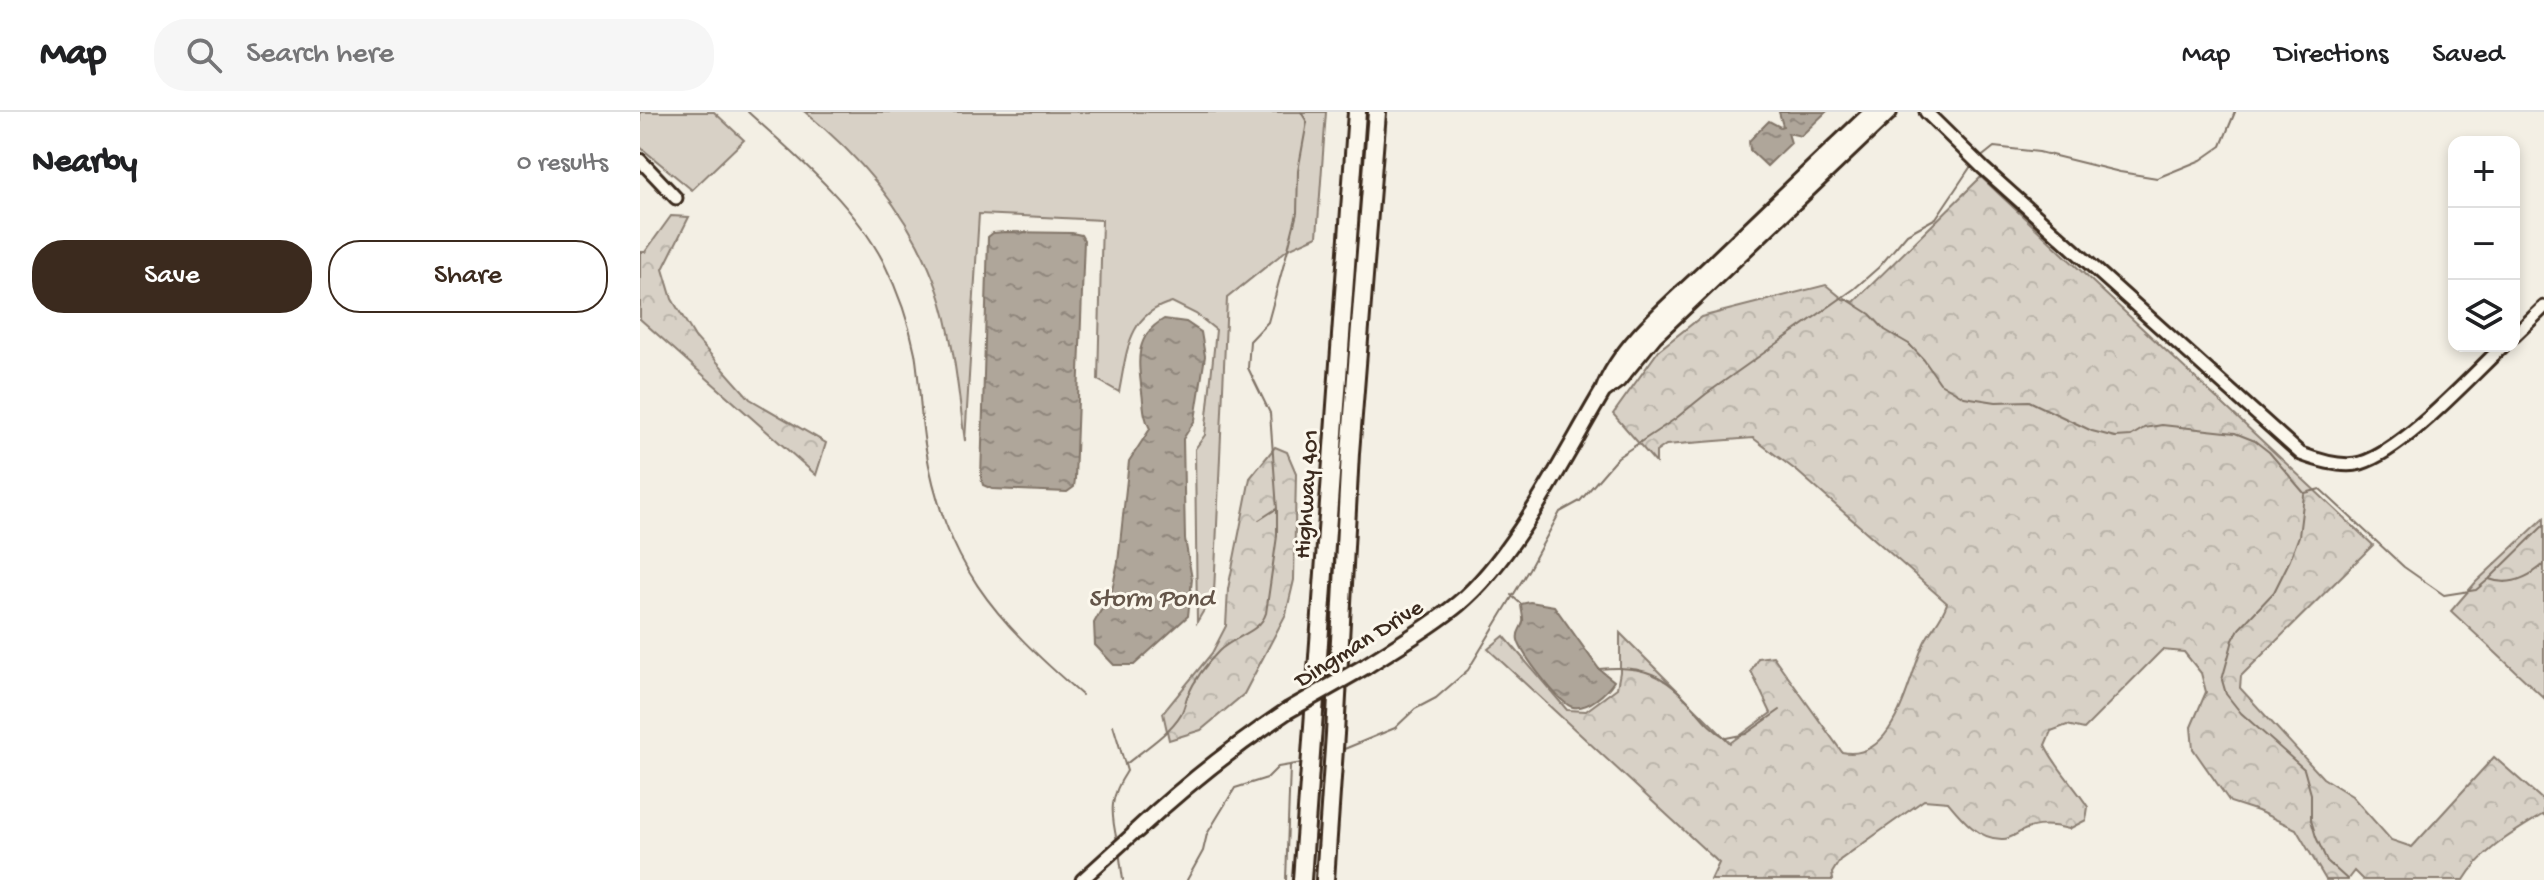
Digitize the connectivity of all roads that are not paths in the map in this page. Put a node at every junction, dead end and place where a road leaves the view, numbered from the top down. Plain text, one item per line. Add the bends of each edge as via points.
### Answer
1 (1348, 112) edge
2 (1357, 112) edge
3 (1377, 112) edge
4 (1872, 112) edge
5 (1889, 112) edge
6 (1926, 112) edge
7 (1354, 143) junction
8 (640, 160) edge
9 (676, 198) dead end
10 (2544, 307) edge
11 (2520, 330) edge
12 (2496, 352) edge
13 (1603, 391) junction
14 (1136, 831) joint
15 (1082, 880) edge
16 (1302, 880) edge
17 (1325, 880) edge

1 - 7 highway
2 - 7 highway, Highway 401
3 - 17 highway, Highway 401
4 - 13 main road, Dingman Drive via 1654,321 1610,372
5 - 13 main road, Dingman Drive
6 - 12 street via 2301,454 2358,464 2386,453
7 - 16 highway, Highway 401
8 - 9 street
10 - 11 street
13 - 14 main road, Dingman Drive, bridge via 1492,568 1459,603 1228,750
14 - 15 street, Dingman Drive

